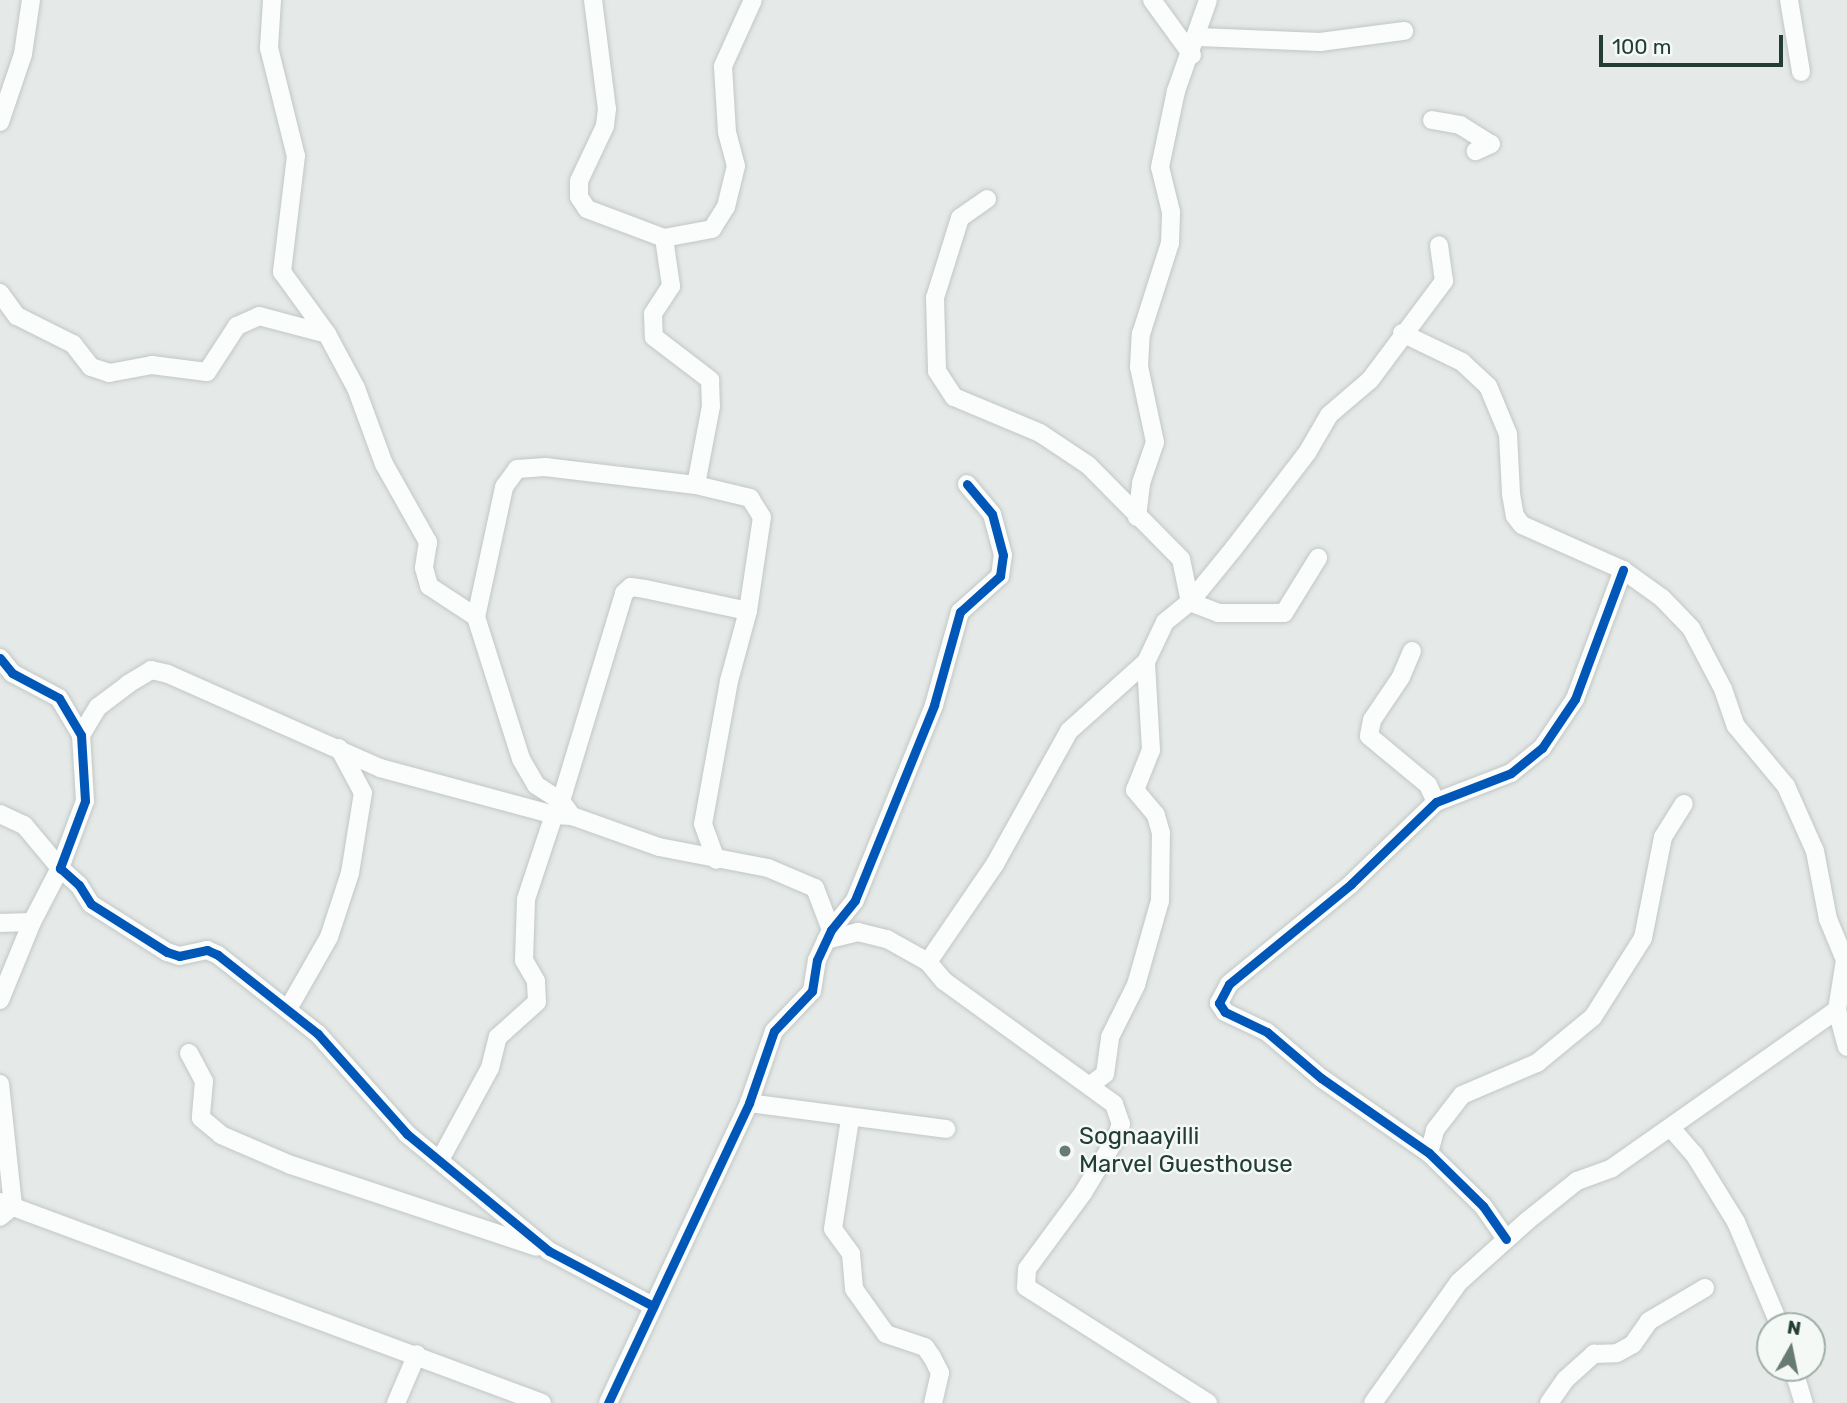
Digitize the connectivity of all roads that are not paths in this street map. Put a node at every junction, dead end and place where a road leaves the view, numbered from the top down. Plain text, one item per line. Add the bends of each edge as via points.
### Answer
1 (31, 0) edge
2 (272, 0) edge
3 (593, 0) edge
4 (753, 0) edge
5 (1152, 0) edge
6 (1208, 0) edge
7 (1789, 0) edge
8 (1404, 31) dead end
9 (1199, 37) junction
10 (1192, 55) junction
11 (1801, 72) dead end
12 (1432, 120) dead end
13 (0, 122) edge
14 (1476, 150) dead end
15 (987, 199) dead end
16 (664, 238) junction
17 (1439, 245) dead end
18 (0, 293) edge
19 (1402, 333) junction
20 (327, 334) junction
21 (967, 484) dead end
22 (696, 485) junction
23 (1137, 517) junction
24 (1318, 558) dead end
25 (1623, 570) junction
26 (1190, 602) junction
27 (748, 611) junction
28 (476, 617) junction
29 (1412, 651) dead end
30 (0, 658) edge
31 (1146, 662) junction
32 (80, 735) junction
33 (339, 748) junction
34 (1436, 802) junction
35 (1684, 804) dead end
36 (557, 808) junction
37 (0, 814) edge
38 (716, 860) junction
39 (60, 867) junction
40 (32, 922) junction
41 (0, 923) edge
42 (828, 935) junction
43 (928, 962) junction
44 (0, 1000) edge
45 (288, 1009) junction
46 (1837, 1010) junction
47 (1847, 1047) edge
48 (189, 1053) dead end
49 (0, 1084) edge
50 (1092, 1084) junction
51 (749, 1103) junction
52 (850, 1119) junction
53 (1671, 1128) junction
54 (946, 1129) dead end
55 (1429, 1153) junction
56 (440, 1160) junction
57 (4, 1208) edge
58 (1506, 1239) junction
59 (549, 1251) junction
60 (1704, 1289) dead end
61 (653, 1306) junction
62 (1774, 1312) edge
63 (417, 1354) junction
64 (1797, 1382) edge
65 (1184, 1396) edge
66 (396, 1403) edge
67 (542, 1403) edge
68 (608, 1403) edge
69 (933, 1403) edge
70 (1208, 1403) edge
71 (1373, 1403) edge
72 (1549, 1403) edge
73 (1804, 1403) edge

1 - 13 street via 23,54
2 - 20 street via 269,48 296,156 282,272
3 - 16 street via 607,109 605,126 579,181 579,197 587,209
4 - 16 street via 723,66 727,132 736,166 726,207 712,229
5 - 10 street
6 - 9 street
7 - 11 street
8 - 9 street via 1320,42
9 - 10 street
10 - 23 street via 1176,91 1160,167 1171,212 1170,243 1141,334 1139,367 1155,442 1141,483
12 - 14 street via 1460,125 1491,144
15 - 23 street via 960,218 951,257 940,273 935,298 937,371 954,397 1040,433 1088,465
16 - 22 street via 671,286 653,314 654,337 710,380 711,406
17 - 19 street via 1444,281
18 - 20 street via 17,316 73,344 91,367 109,373 152,365 206,372 237,326 259,316
19 - 25 street via 1462,362 1488,386 1508,434 1511,494 1515,516 1522,524
19 - 26 street via 1370,380 1329,415 1307,453
20 - 28 street via 356,388 384,464 428,542 424,568 429,586
21 - 42 street via 992,513 1003,555 1000,576 960,612 933,705 855,900
22 - 27 street via 741,494 758,506 762,517
22 - 28 street via 545,467 517,469 504,486
23 - 26 street via 1181,559
24 - 26 street via 1283,613 1219,613
25 - 34 street via 1575,699 1542,748 1511,773
25 - 46 street via 1662,598 1691,628 1723,689 1736,726 1786,786 1815,851 1828,919 1845,960
26 - 31 street via 1165,622
27 - 36 street via 645,589 631,587 624,593
27 - 38 street via 729,681 705,811 706,838
28 - 36 street via 521,759
29 - 34 street via 1401,677 1372,720 1368,736 1428,785
30 - 32 street via 12,673 59,698
31 - 43 street via 1069,731 995,864
31 - 50 street via 1151,750 1135,790 1156,815 1161,833 1160,901 1136,985 1110,1037 1105,1074
32 - 33 street via 98,707 151,670
32 - 39 street via 85,802
33 - 36 street via 380,768
33 - 45 street via 363,793 350,873 329,937
34 - 55 street via 1351,884 1229,984 1219,1003 1225,1012 1267,1032 1321,1078
35 - 55 street via 1663,837 1643,938 1593,1017 1537,1063 1462,1095 1434,1130
36 - 38 street via 659,847
36 - 56 street via 526,900 524,960 536,981 537,1002 498,1037 490,1068
37 - 39 street via 24,825
38 - 42 street via 768,868 815,888
39 - 40 street
39 - 45 street via 99,911 167,952 179,956 207,950 218,955
40 - 41 street
40 - 44 street
42 - 43 street via 858,932 887,939
42 - 51 street via 812,991 774,1031
43 - 50 street via 944,981
45 - 56 street via 318,1034 377,1104
46 - 47 street
46 - 53 street via 1768,1054
48 - 59 street via 204,1081 201,1118 220,1135 290,1165
49 - 57 street
50 - 65 street via 1114,1104 1121,1124 1083,1193 1027,1269 1026,1287
51 - 52 street
51 - 61 street
52 - 54 street
52 - 69 street via 833,1229 851,1254 854,1289 886,1334 925,1347 932,1357 940,1373
53 - 58 street via 1612,1168 1577,1181
53 - 62 street via 1694,1154 1736,1222
55 - 58 street via 1464,1185
56 - 59 street
57 - 63 street
58 - 71 street via 1459,1282
59 - 61 street
60 - 72 street via 1649,1321 1633,1344 1617,1353 1594,1354 1566,1379
61 - 68 street
63 - 66 street
63 - 67 street
64 - 73 street
65 - 70 street

